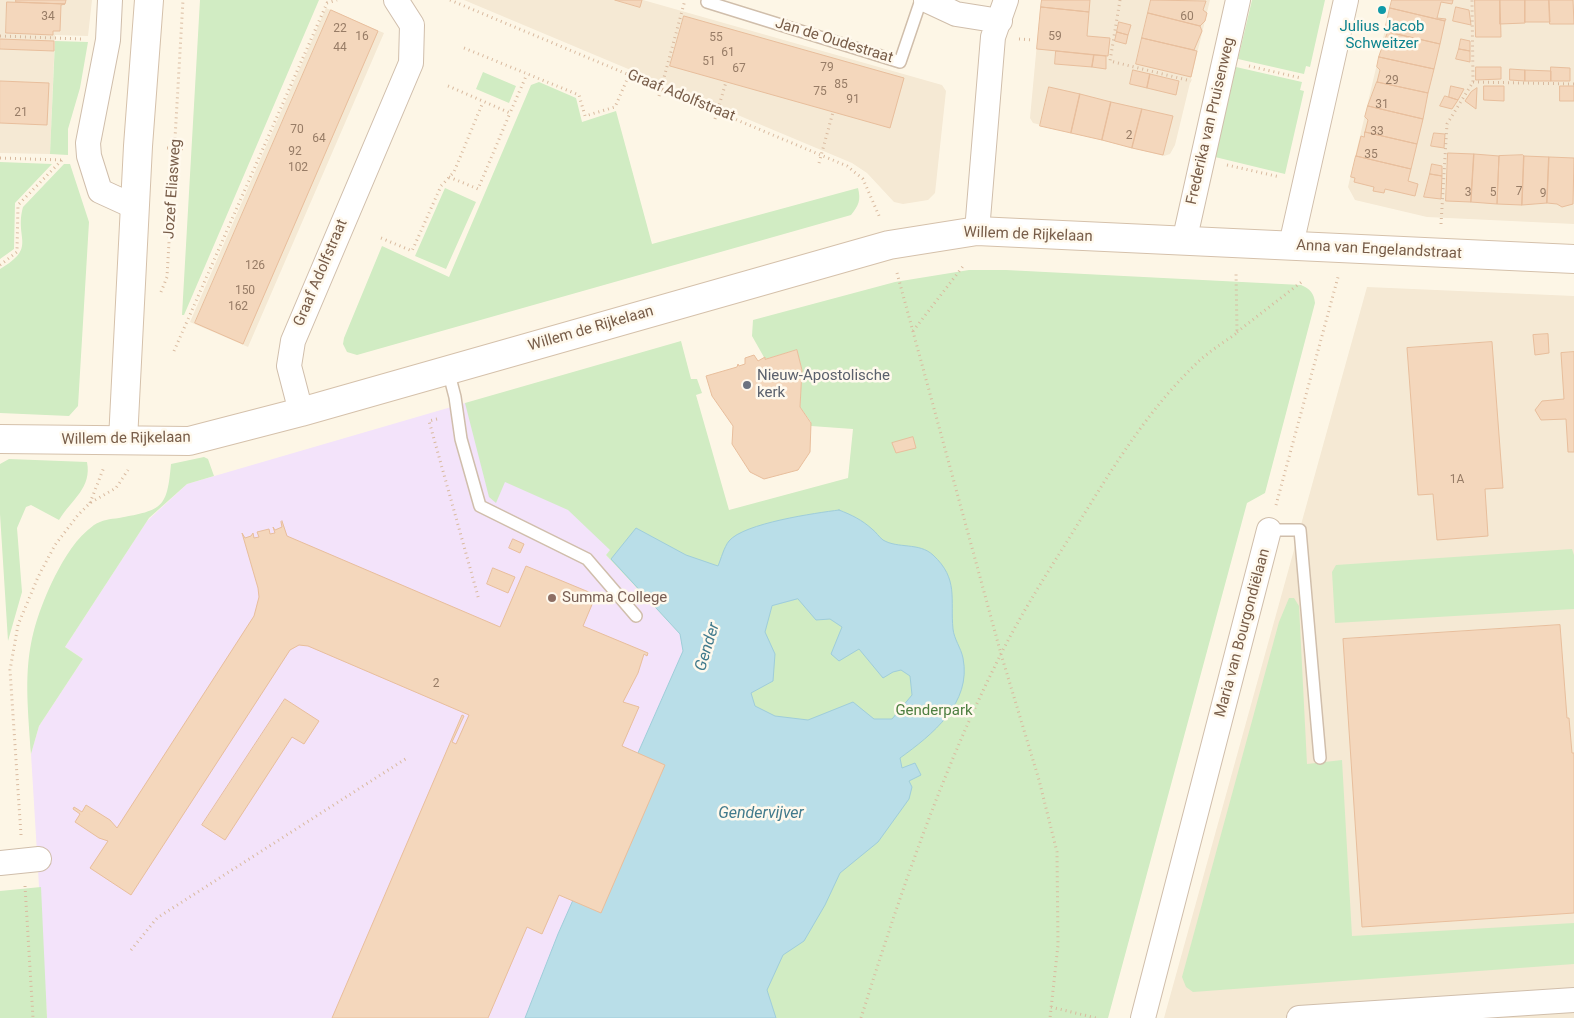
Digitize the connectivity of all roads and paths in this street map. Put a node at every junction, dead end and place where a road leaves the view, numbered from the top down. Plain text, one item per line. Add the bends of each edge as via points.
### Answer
1 (110, 0) edge
2 (149, 0) edge
3 (183, 0) edge
4 (337, 0) edge
5 (396, 0) edge
6 (450, 0) edge
7 (685, 0) edge
8 (708, 0) edge
9 (921, 0) edge
10 (926, 0) edge
11 (1120, 0) edge
12 (1238, 0) edge
13 (1346, 0) edge
14 (1472, 0) edge
15 (1003, 10) edge
16 (0, 36) edge
17 (83, 40) dead end
18 (464, 48) dead end
19 (1244, 65) dead end
20 (527, 74) junction
21 (629, 75) junction
22 (1309, 80) dead end
23 (726, 82) dead end
24 (1473, 82) junction
25 (1197, 83) dead end
26 (1574, 84) edge
27 (448, 86) dead end
28 (661, 88) junction
29 (659, 96) dead end
30 (483, 102) junction
31 (718, 111) junction
32 (833, 112) dead end
33 (510, 113) junction
34 (715, 119) dead end
35 (165, 148) dead end
36 (176, 149) junction
37 (186, 149) dead end
38 (821, 155) junction
39 (0, 158) edge
40 (63, 160) junction
41 (68, 160) dead end
42 (819, 162) dead end
43 (1221, 164) dead end
44 (450, 177) junction
45 (1286, 178) dead end
46 (135, 207) junction
47 (882, 223) dead end
48 (1441, 225) dead end
49 (977, 231) junction
50 (381, 238) dead end
51 (1184, 242) junction
52 (1291, 246) junction
53 (1345, 248) junction
54 (1574, 259) edge
55 (0, 265) edge
56 (964, 265) dead end
57 (1304, 280) dead end
58 (900, 281) dead end
59 (1236, 281) dead end
60 (160, 294) dead end
61 (913, 332) junction
62 (1237, 333) junction
63 (174, 351) dead end
64 (448, 370) junction
65 (301, 412) junction
66 (458, 413) junction
67 (0, 439) edge
68 (123, 440) junction
69 (1270, 530) junction
70 (479, 600) dead end
71 (636, 616) dead end
72 (1001, 654) junction
73 (407, 758) dead end
74 (1320, 758) dead end
75 (21, 861) edge
76 (130, 950) dead end
77 (1574, 1000) edge
78 (1050, 1007) junction
79 (1407, 1014) edge
80 (32, 1018) edge
81 (861, 1018) edge
82 (1050, 1018) edge
83 (1096, 1018) edge
84 (1142, 1018) edge
85 (1299, 1018) edge

1 - 46 street via 108,40 90,131 89,156 100,191
2 - 46 street
3 - 36 path, Jozef Eliasweg
4 - 63 path via 327,4
5 - 65 street, Graaf Adolfstraat via 412,25 411,63 293,341 289,366
6 - 21 path, Graaf Adolfstraat
7 - 28 path
8 - 9 lane, Jan de Oudestraat via 900,62
10 - 15 street via 956,14
11 - 25 path via 1110,61
12 - 51 street, Frederika van Pruisenweg
13 - 52 street
14 - 24 path
15 - 49 street via 993,36
16 - 17 path
18 - 20 path
19 - 22 path
20 - 21 path via 579,95 585,116 615,107
20 - 33 path
21 - 28 path, Graaf Adolfstraat
23 - 31 path
24 - 26 path
24 - 48 path via 1447,124
27 - 30 path
28 - 29 path
28 - 31 path, Graaf Adolfstraat
30 - 33 path
30 - 44 path
31 - 34 path
31 - 38 path, Graaf Adolfstraat
32 - 38 path
33 - 44 path via 478,189
35 - 36 path
36 - 37 path
36 - 60 path, Jozef Eliasweg via 168,277
38 - 42 path
38 - 47 path, Graaf Adolfstraat via 847,166 863,179
39 - 40 path
40 - 41 path
40 - 55 path via 18,205 17,252
43 - 45 path
44 - 50 path via 441,186 412,251
46 - 68 street
49 - 51 street, Willem de Rijkelaan
49 - 64 street, Willem de Rijkelaan via 889,245
51 - 52 street, Anna van Engelandstraat
52 - 53 street, Anna van Engelandstraat
53 - 54 street, Anna van Engelandstraat
53 - 69 path, Maria van Bourgondiëlaan
56 - 61 path
57 - 62 path
58 - 61 path
59 - 62 path
61 - 72 path
62 - 72 path via 1182,379 1129,443
64 - 65 street, Willem de Rijkelaan
64 - 66 lane
65 - 68 street, Willem de Rijkelaan via 189,440
66 - 70 path via 429,421
66 - 71 lane via 461,439 480,506 587,559
67 - 68 street, Willem de Rijkelaan
68 - 75 path via 131,459 125,476 116,488 90,503 55,545 18,625 10,670
69 - 74 lane via 1300,530
69 - 84 street, Maria van Bourgondiëlaan
72 - 78 path via 1057,852 1058,945
72 - 81 path via 947,774 898,900
73 - 76 path via 156,918
75 - 80 path
77 - 79 street
78 - 82 path
78 - 83 path
79 - 85 street

